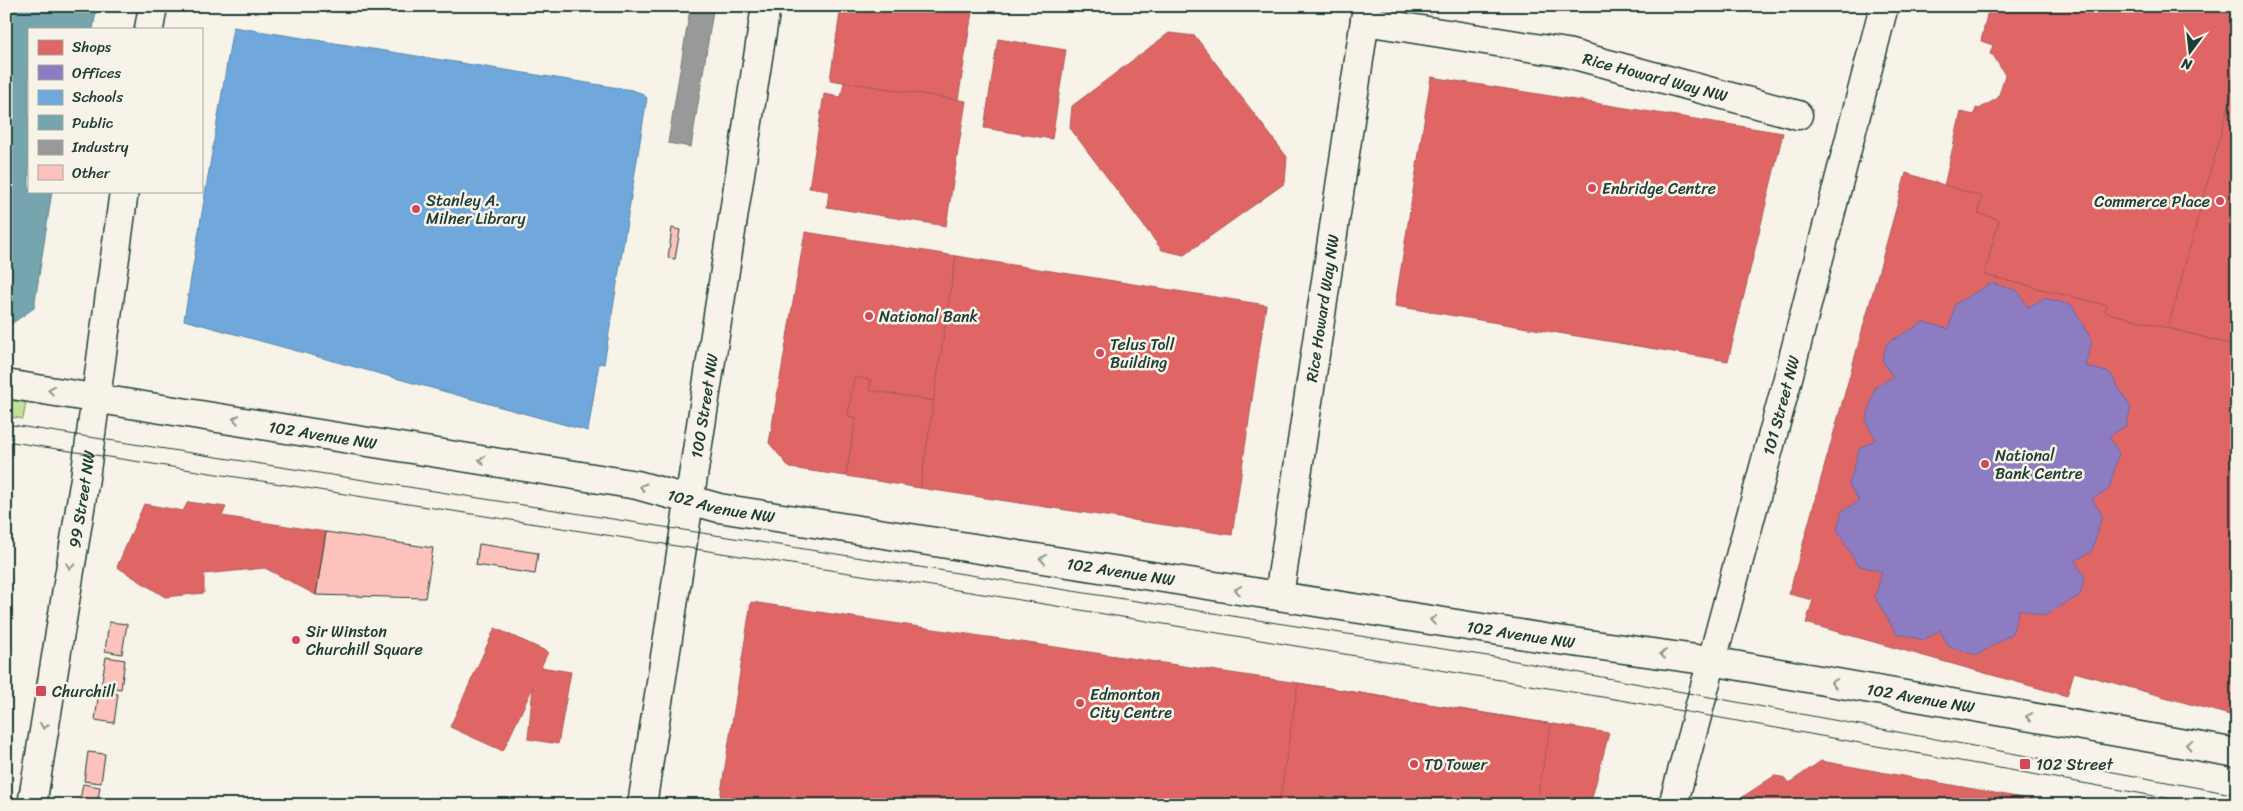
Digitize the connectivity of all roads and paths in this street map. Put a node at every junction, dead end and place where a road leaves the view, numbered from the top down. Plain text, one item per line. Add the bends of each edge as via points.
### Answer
1 (153, 6) edge
2 (766, 6) edge
3 (1884, 6) edge
4 (1366, 14) edge
5 (149, 28) edge
6 (1798, 115) dead end
7 (124, 192) edge
8 (6, 384) edge
9 (95, 396) junction
10 (689, 501) junction
11 (1279, 596) junction
12 (1711, 661) junction
13 (2237, 753) edge
14 (32, 805) edge
15 (642, 805) edge
16 (1673, 805) edge

1 - 5 street
2 - 10 street, 100 Street NW
3 - 12 street, 101 Street NW
4 - 6 street, Rice Howard Way NW via 1567,53
4 - 11 street, Rice Howard Way NW
7 - 9 street, 99 Street NW
9 -> 8 street, 102 Avenue NW
10 -> 9 street, 102 Avenue NW via 637,485
9 -> 14 street, 99 Street NW via 85,478
11 -> 10 street, 102 Avenue NW
10 - 15 street, 100 Street NW
12 -> 11 street, 102 Avenue NW
13 -> 12 street, 102 Avenue NW
12 - 16 street, 101 Street NW

